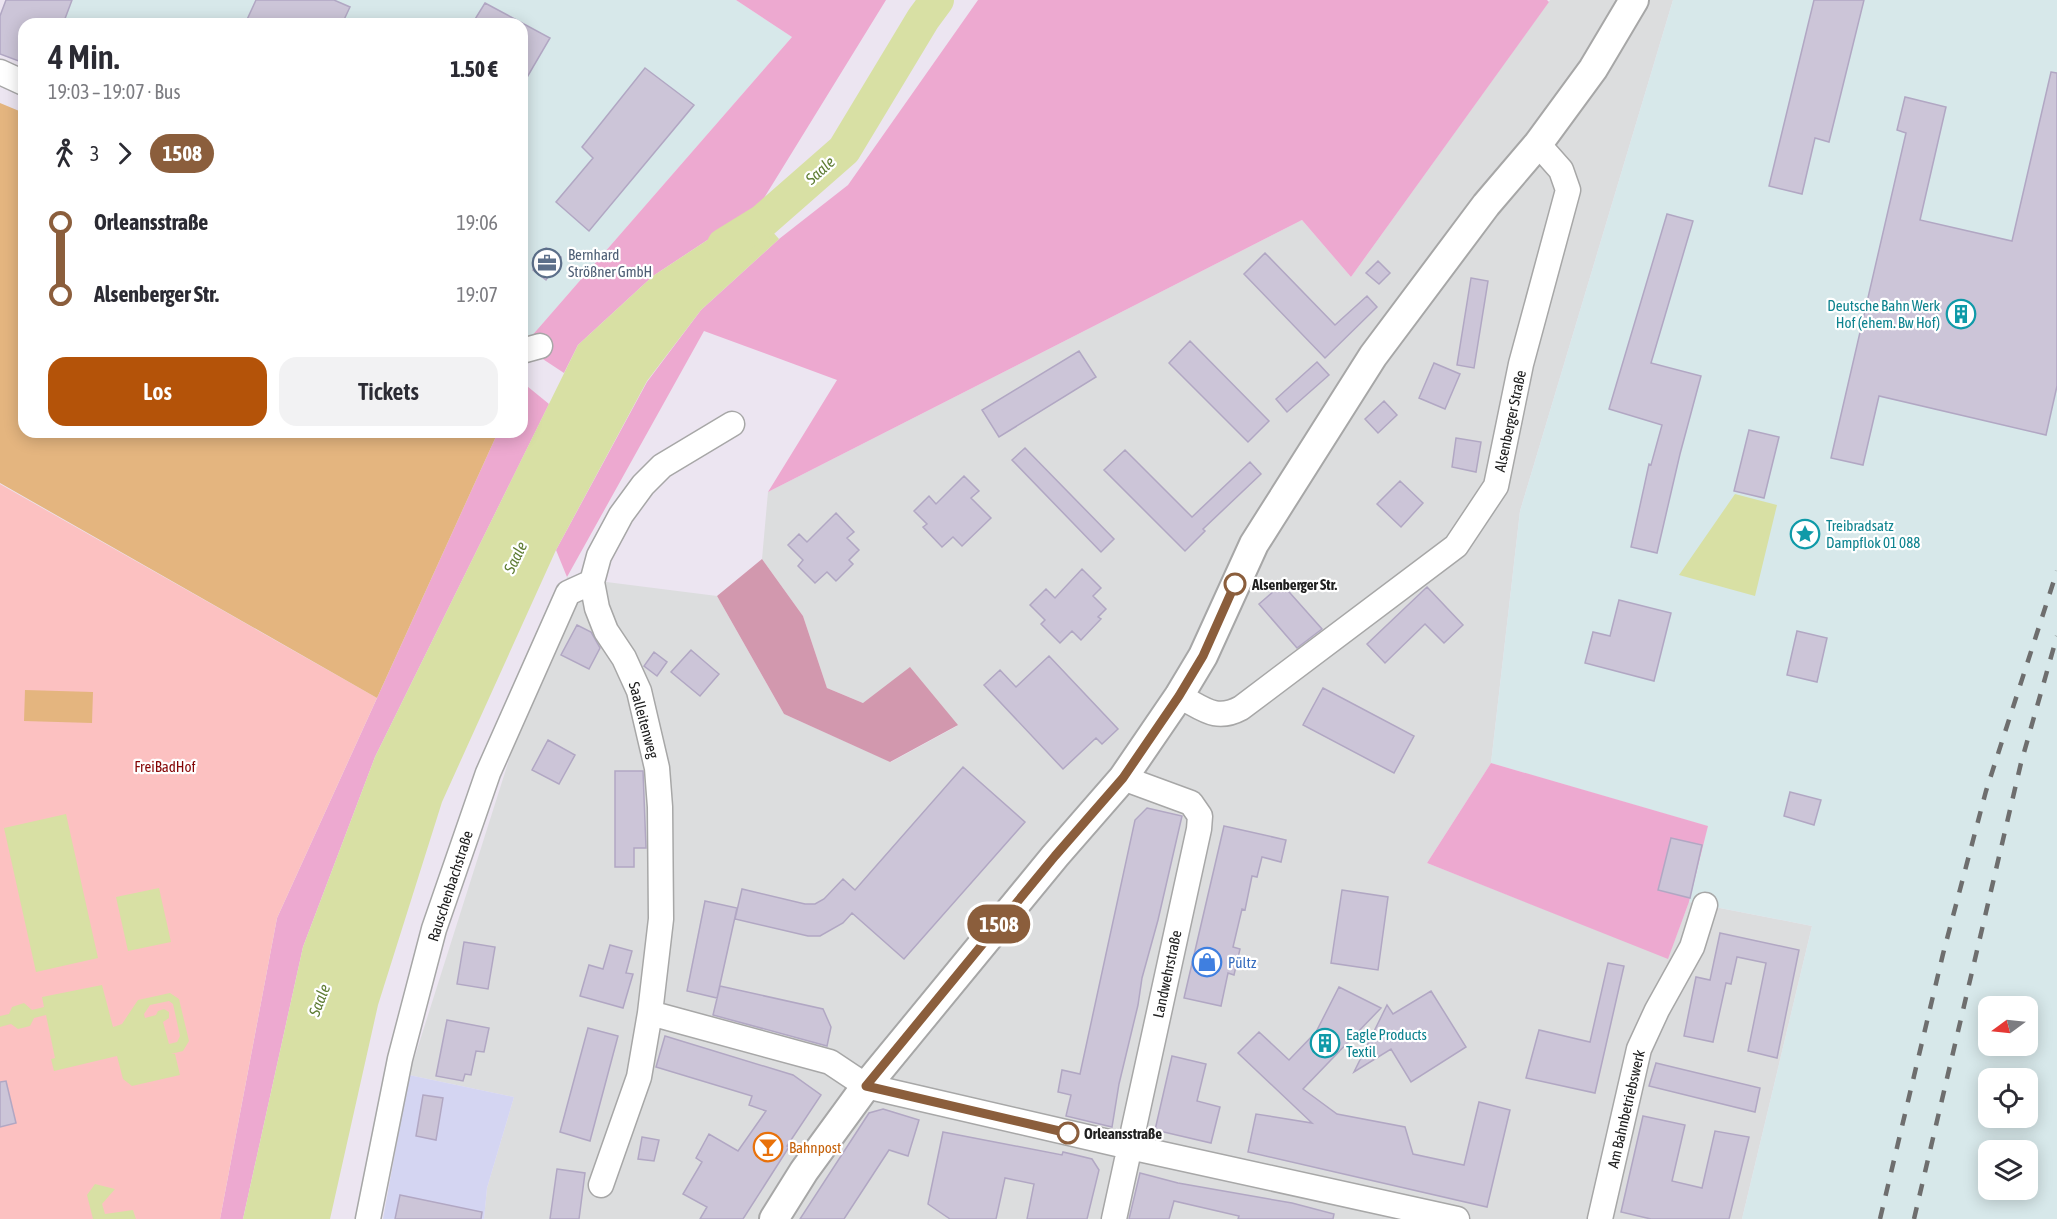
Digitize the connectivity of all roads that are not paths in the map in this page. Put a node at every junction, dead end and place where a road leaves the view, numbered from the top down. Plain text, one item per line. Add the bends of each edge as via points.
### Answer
1 (1634, 0) edge
2 (0, 72) edge
3 (18, 80) edge
4 (1538, 144) junction
5 (732, 424) dead end
6 (592, 582) junction
7 (1179, 696) junction
8 (1123, 778) junction
9 (1705, 905) dead end
10 (650, 1013) junction
11 (866, 1086) junction
12 (1130, 1147) junction
13 (601, 1185) dead end
14 (368, 1219) edge
15 (774, 1219) edge
16 (1114, 1219) edge
17 (1457, 1219) edge
18 (1600, 1219) edge

1 - 4 street via 1593,69
2 - 3 street
4 - 7 street via 1419,293 1311,450 1254,544 1203,656
4 - 7 street, Alsenberger Straße via 1561,170 1568,190 1521,364 1496,486 1456,546 1241,708 1229,715 1215,714
5 - 6 street, Saalleitenweg via 662,466 643,485 599,556
6 - 10 street, Saalleitenweg via 606,631 639,691 657,768 661,919
6 - 14 street, Rauschenbachstraße via 568,593 488,773 434,929 400,1059
7 - 8 street
8 - 11 street
8 - 12 street, Landwehrstraße via 1191,803 1200,816
9 - 18 street, Am Bahnbetriebswerk via 1692,947 1639,1049
10 - 11 street via 830,1062
10 - 13 street, Saalleitenweg via 639,1077
11 - 12 street
11 - 15 street
12 - 16 street, Landwehrstraße
12 - 17 street

